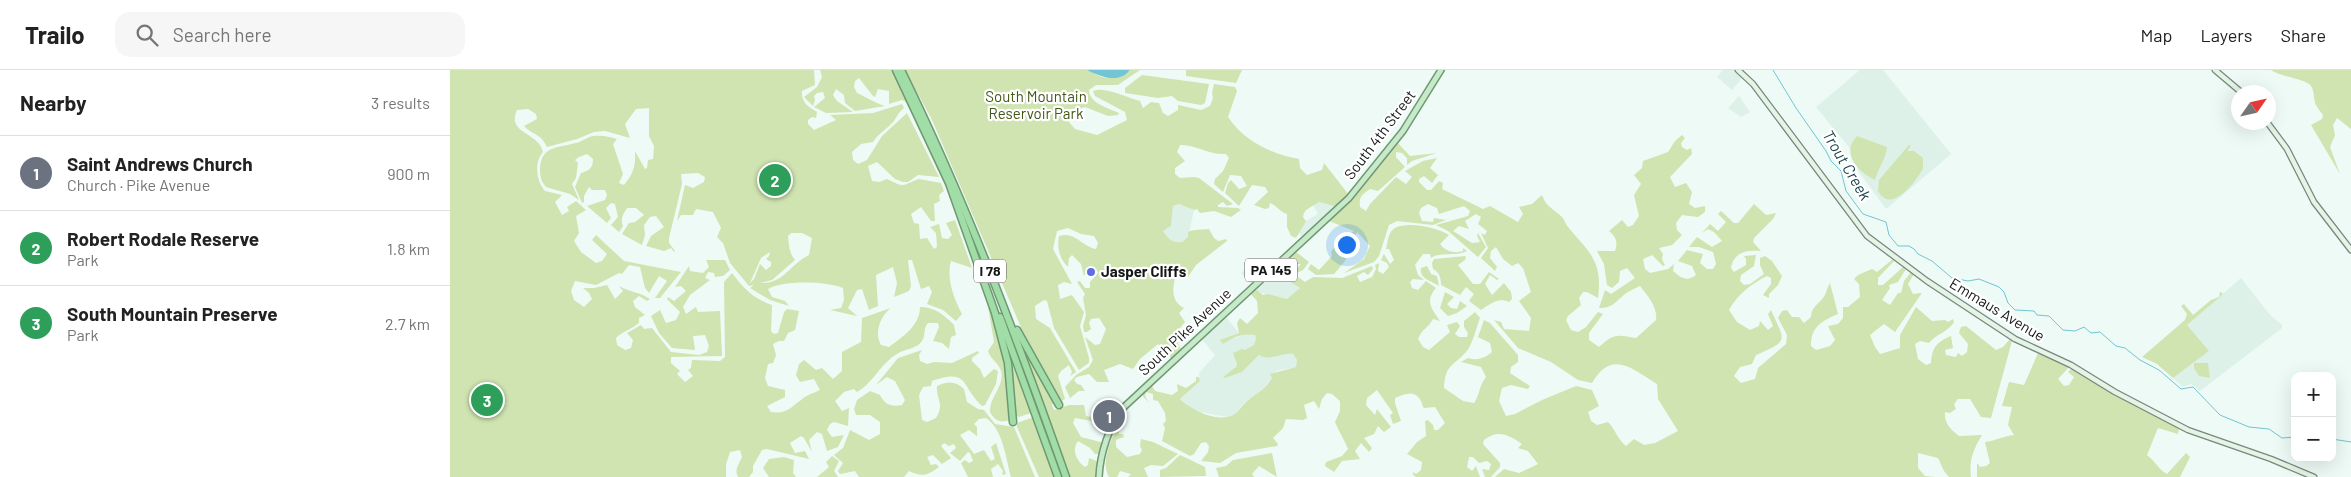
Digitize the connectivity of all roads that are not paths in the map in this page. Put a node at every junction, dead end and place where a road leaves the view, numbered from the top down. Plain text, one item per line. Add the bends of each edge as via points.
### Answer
1 (896, 70) edge
2 (901, 70) edge
3 (1441, 70) edge
4 (1738, 70) edge
5 (2215, 70) edge
6 (2233, 85) edge
7 (2273, 130) edge
8 (1335, 212) joint
9 (963, 222) junction
10 (974, 228) junction
11 (2351, 250) edge
12 (1059, 405) dead end
13 (1013, 422) dead end
14 (1058, 477) edge
15 (1066, 477) edge
16 (1099, 477) edge
17 (2314, 477) edge

1 - 9 highway, I 78 via 946,176
2 - 10 highway, I 78
3 - 8 main road, South 4th Street / PA 145 via 1394,143
4 - 17 main road, Emmaus Avenue via 1753,84 1867,236 1927,281 2015,339 2071,365 2188,430
5 - 6 main road
7 - 11 main road via 2287,149 2314,202
8 - 16 main road, South Pike Avenue / PA 145 via 1136,394 1112,427
9 - 13 highway via 1006,352
9 - 14 highway, I 78
10 - 12 highway via 1012,321
10 - 15 highway, I 78

